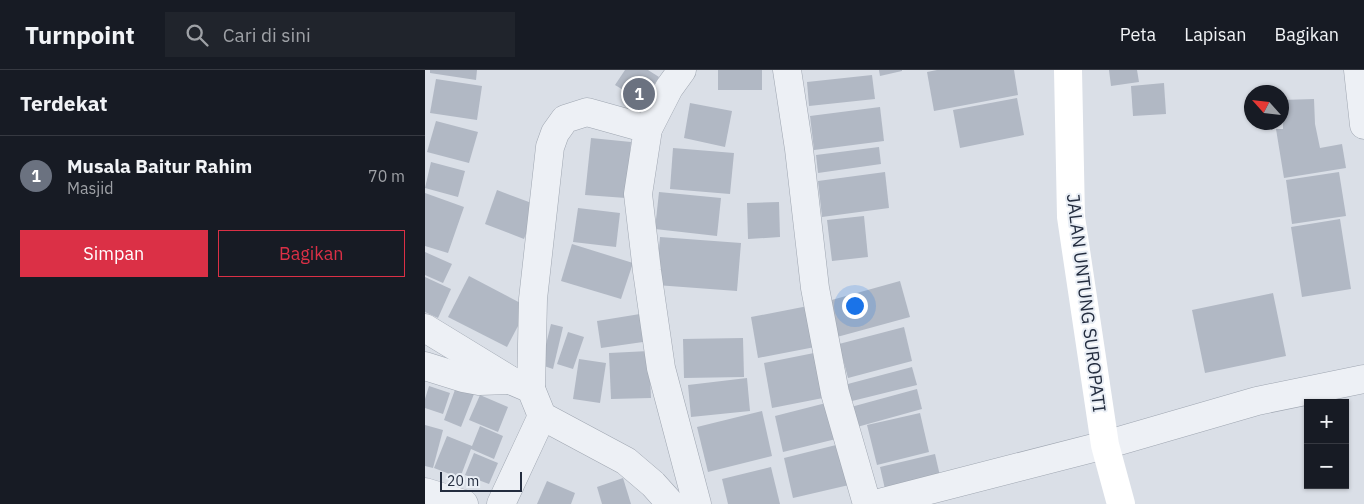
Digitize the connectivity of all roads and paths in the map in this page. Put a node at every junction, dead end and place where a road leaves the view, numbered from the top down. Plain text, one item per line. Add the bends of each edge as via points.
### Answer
1 (682, 70) edge
2 (787, 70) edge
3 (1068, 70) edge
4 (1358, 70) edge
5 (1364, 125) edge
6 (648, 128) junction
7 (425, 328) edge
8 (425, 366) edge
9 (1364, 379) edge
10 (521, 385) junction
11 (543, 416) junction
12 (1105, 446) junction
13 (425, 492) edge
14 (464, 504) edge
15 (501, 504) edge
16 (671, 504) edge
17 (697, 504) edge
18 (867, 504) edge
19 (875, 504) edge
20 (1121, 504) edge

1 - 6 street
2 - 18 street via 815,288 835,393
3 - 12 main road, JALAN UNTUNG SUROPATI via 1071,216
4 - 5 street
6 - 10 street via 587,112 565,119 555,134 550,147
6 - 17 street via 638,194 647,271 661,368
7 - 10 street
8 - 10 street via 463,378
9 - 12 street via 1257,401
10 - 11 street
11 - 15 street
11 - 16 street via 626,461
12 - 19 street
12 - 20 main road, JALAN UNTUNG SUROPATI
13 - 14 street

